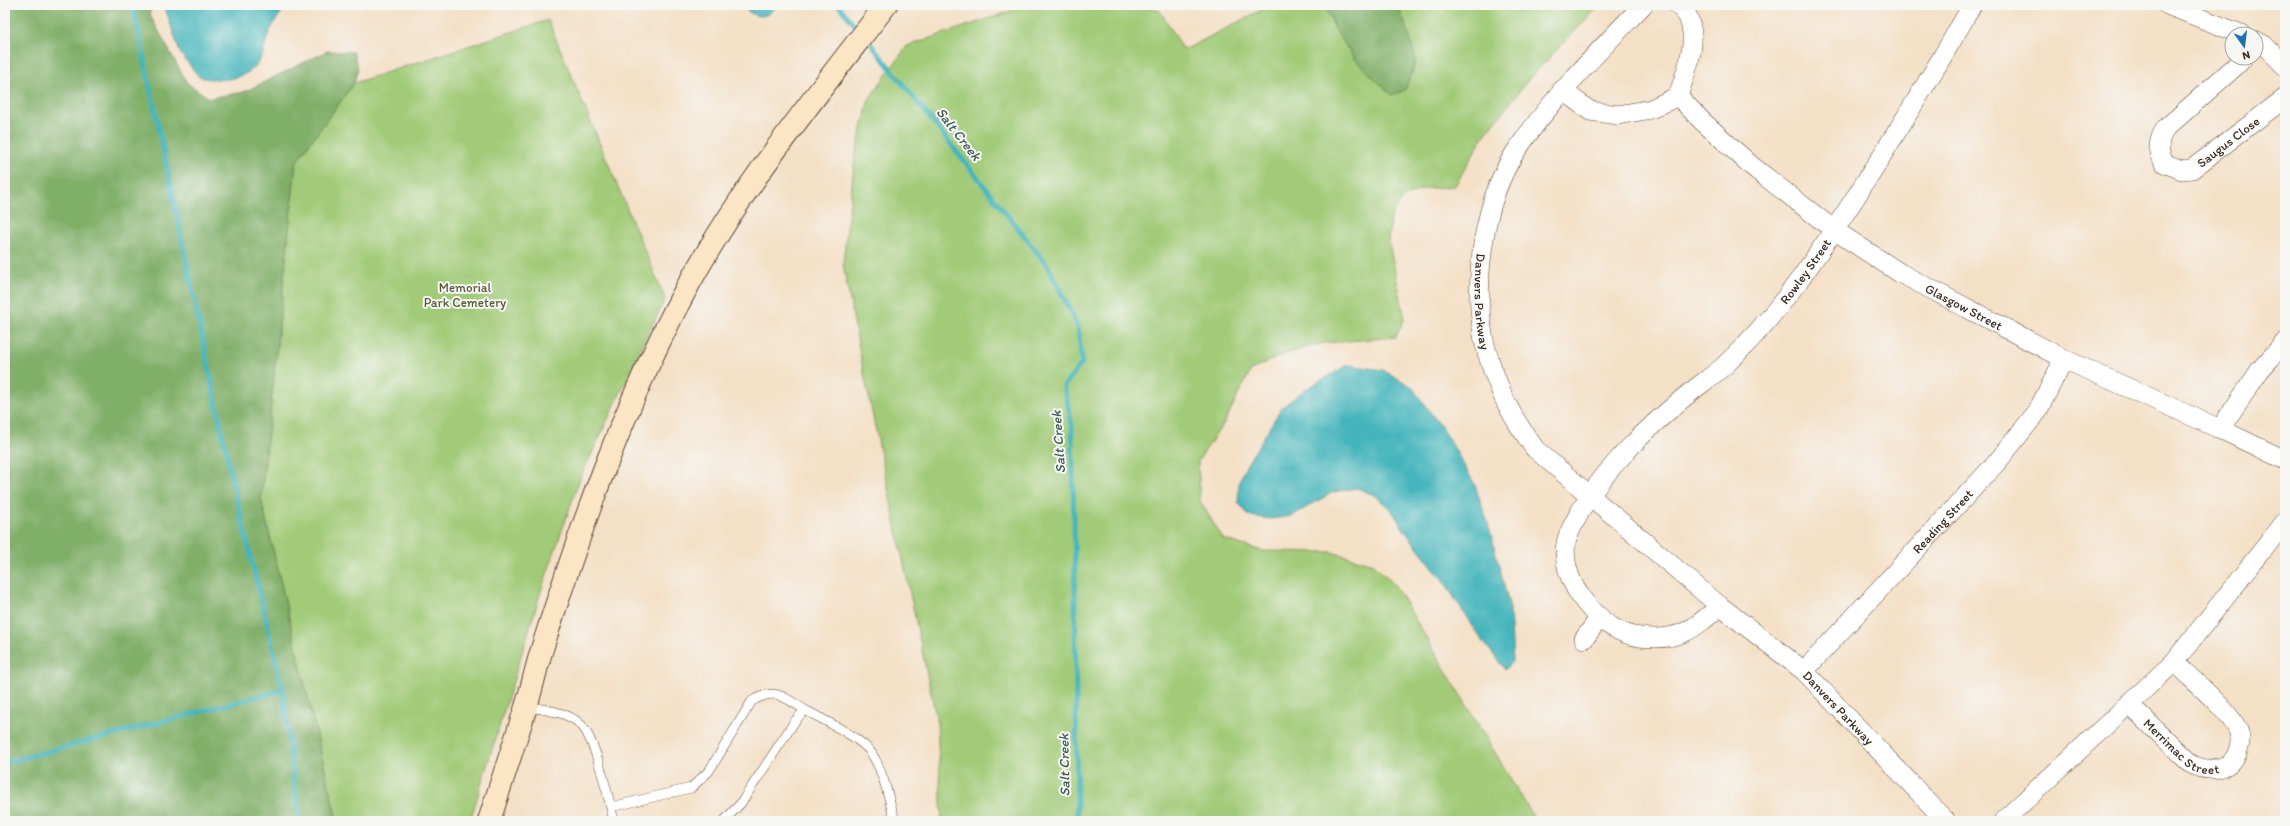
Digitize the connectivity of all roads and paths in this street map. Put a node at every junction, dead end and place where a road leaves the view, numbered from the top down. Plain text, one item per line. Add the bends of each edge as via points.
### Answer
1 (886, 5) edge
2 (1643, 5) edge
3 (1678, 5) edge
4 (1972, 5) edge
5 (2167, 5) edge
6 (2224, 27) edge
7 (2264, 45) edge
8 (2236, 66) edge
9 (2285, 66) edge
10 (1562, 90) junction
11 (1678, 96) junction
12 (2285, 98) edge
13 (1834, 230) junction
14 (2285, 342) edge
15 (2064, 359) junction
16 (2220, 429) junction
17 (2285, 460) edge
18 (1589, 496) junction
19 (2285, 522) edge
20 (1720, 606) junction
21 (1600, 616) junction
22 (1584, 639) dead end
23 (2174, 662) junction
24 (1804, 671) junction
25 (2130, 705) junction
26 (526, 706) junction
27 (805, 710) junction
28 (611, 807) junction
29 (489, 821) edge
30 (614, 821) edge
31 (724, 821) edge
32 (895, 821) edge
33 (1946, 821) edge
34 (2003, 821) edge

1 - 26 main road via 770,159 686,290 640,381 597,486 541,651
2 - 10 street, Danvers Parkway
3 - 11 street via 1688,16 1692,40 1690,64
4 - 13 street, Rowley Street via 1921,95
5 - 6 street
7 - 9 street
8 - 12 street, Saugus Close via 2164,130 2159,146 2164,163 2182,170 2192,169
10 - 11 street via 1590,111 1618,115 1650,109
10 - 18 street, Danvers Parkway via 1516,152 1490,207 1480,270 1482,329 1499,387 1534,450
11 - 13 street, Glasgow Street via 1753,167
13 - 15 street, Glasgow Street via 1900,273
13 - 18 street, Rowley Street via 1775,313 1724,366 1647,429
14 - 16 street via 2260,370
15 - 16 street, Glasgow Street
15 - 24 street, Reading Street via 2038,412 1998,461
16 - 17 street, Glasgow Street
18 - 20 street, Danvers Parkway
18 - 21 street via 1566,542 1566,562 1569,578 1577,594
19 - 23 street, Merrimac Street
20 - 21 street via 1694,628 1674,638 1637,637 1613,627
20 - 24 street, Danvers Parkway
21 - 22 street
23 - 25 street, Merrimac Street
23 - 25 street, Merrimac Street via 2238,729 2239,747 2236,756 2227,765 2203,770 2191,764
24 - 33 street, Danvers Parkway
25 - 34 street, Merrimac Street
26 - 28 lane via 561,714 580,723 591,741
26 - 29 main road
27 - 28 lane via 783,697 764,694 752,701 709,770 691,788
27 - 31 lane via 795,721 741,804
27 - 32 lane via 849,734 872,753
28 - 30 lane

